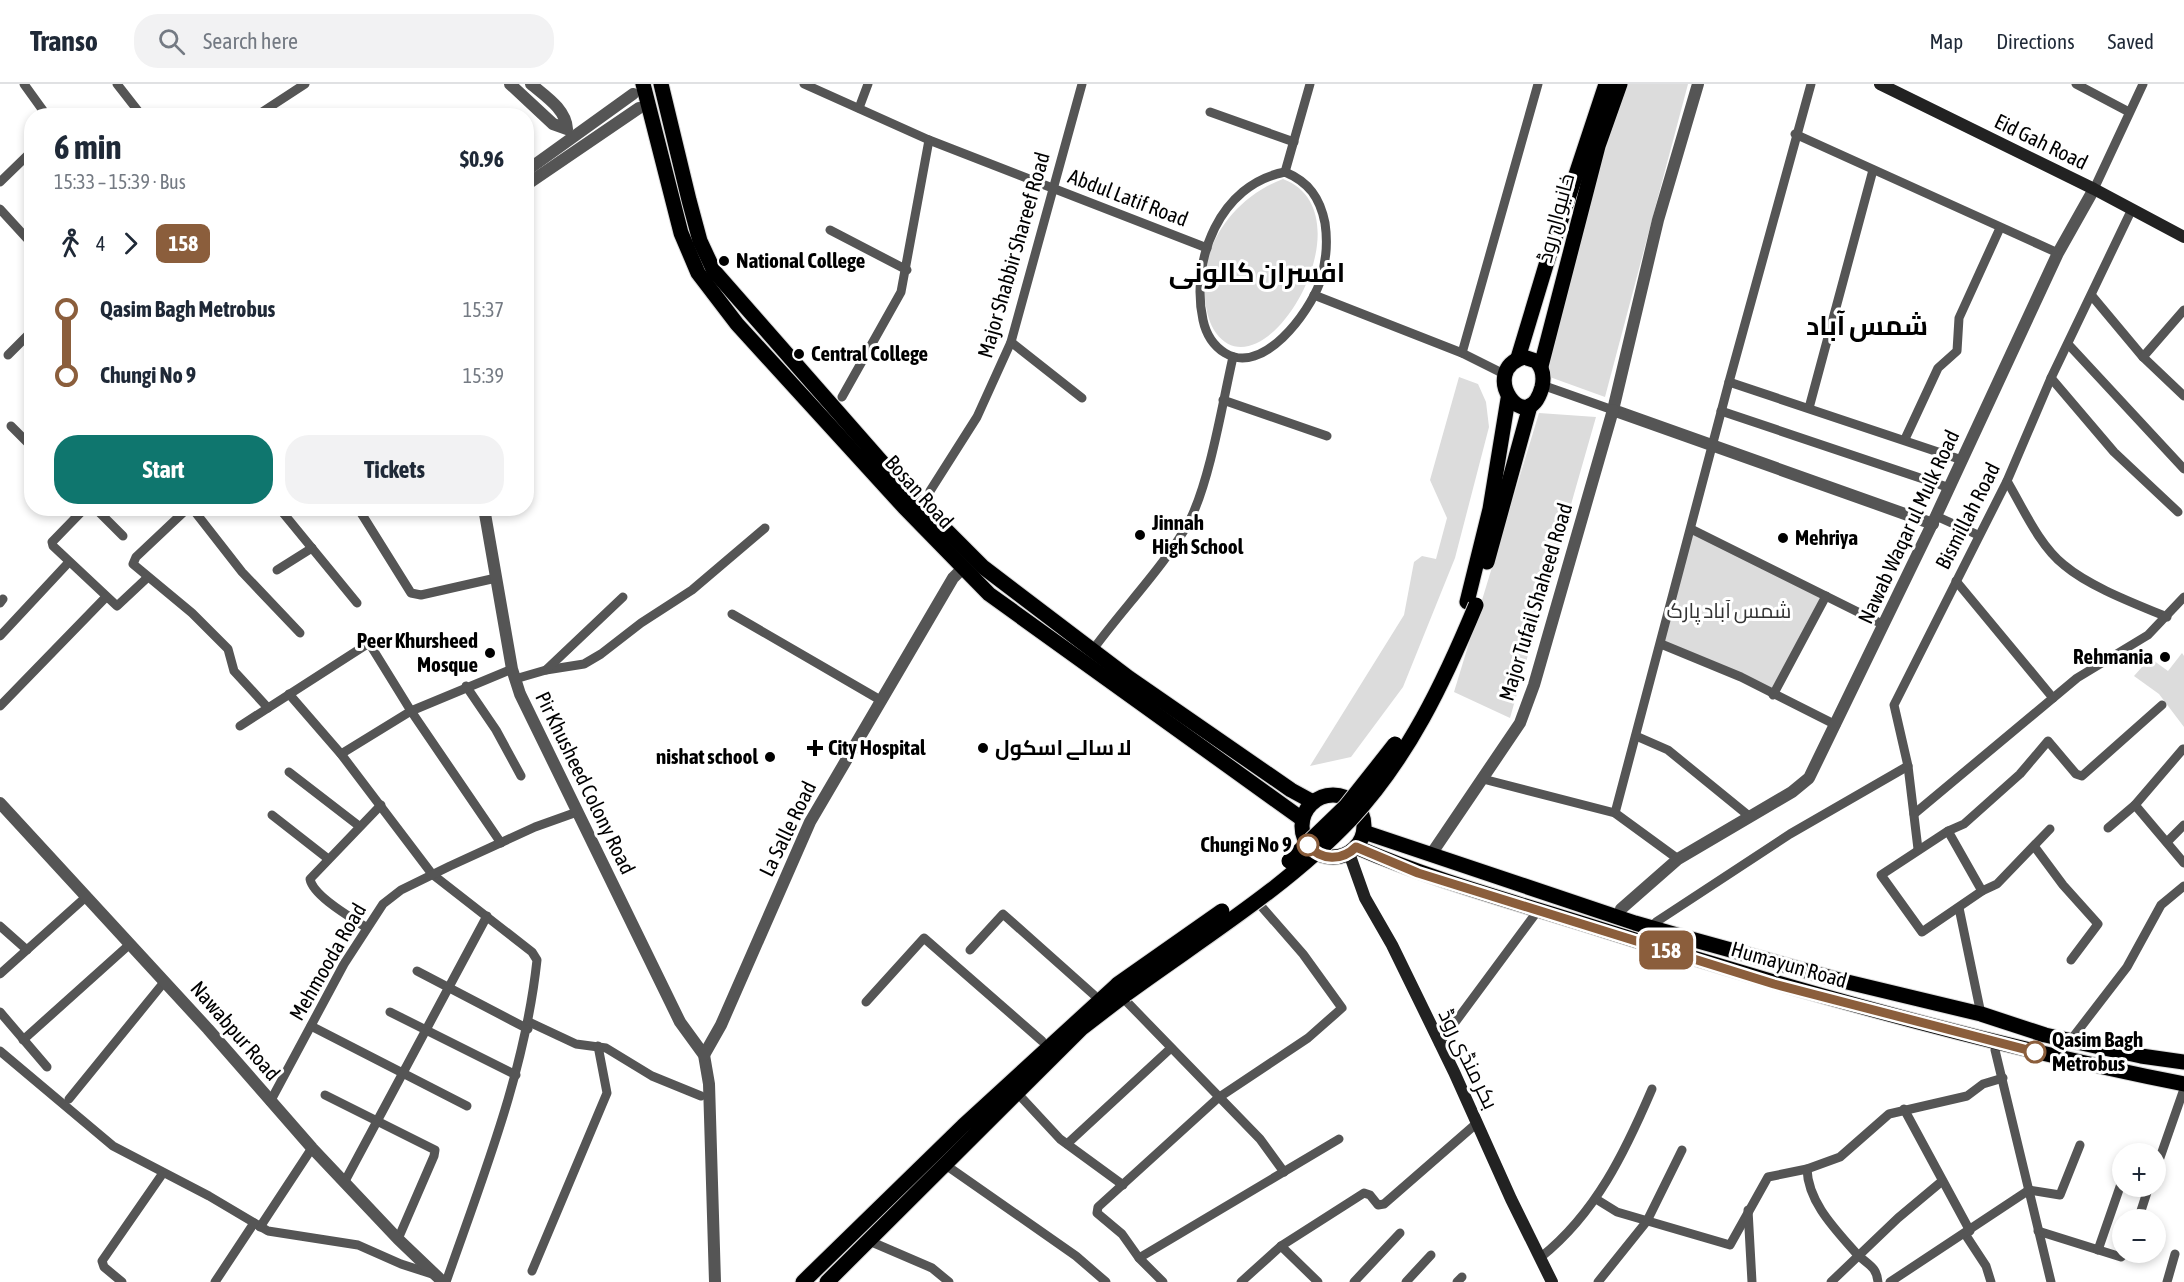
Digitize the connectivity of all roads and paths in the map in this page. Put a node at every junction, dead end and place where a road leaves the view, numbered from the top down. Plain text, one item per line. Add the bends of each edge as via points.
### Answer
1 (24, 84) edge
2 (117, 84) edge
3 (510, 84) edge
4 (531, 84) edge
5 (661, 84) edge
6 (804, 84) edge
7 (867, 84) edge
8 (1082, 84) edge
9 (1310, 84) edge
10 (1538, 84) edge
11 (1606, 84) edge
12 (1620, 84) edge
13 (1698, 84) edge
14 (1811, 84) edge
15 (1880, 84) edge
16 (2076, 84) edge
17 (2143, 84) edge
18 (299, 85) edge
19 (638, 89) edge
20 (41, 108) edge
21 (136, 108) edge
22 (267, 108) edge
23 (639, 108) dead end
24 (859, 108) junction
25 (1210, 112) dead end
26 (2129, 112) junction
27 (570, 132) junction
28 (1795, 134) junction
29 (929, 140) junction
30 (1294, 142) junction
31 (583, 146) junction
32 (24, 159) edge
33 (534, 164) edge
34 (1874, 170) junction
35 (1285, 172) junction
36 (534, 180) edge
37 (0, 182) edge
38 (1053, 188) junction
39 (2094, 189) junction
40 (0, 209) edge
41 (2132, 209) junction
42 (2000, 228) junction
43 (830, 230) dead end
44 (24, 235) edge
45 (2184, 237) edge
46 (1207, 248) junction
47 (2058, 253) junction
48 (1546, 265) junction
49 (907, 270) junction
50 (1563, 270) junction
51 (1314, 295) junction
52 (2092, 296) junction
53 (2184, 310) edge
54 (24, 339) edge
55 (1011, 342) junction
56 (2068, 344) junction
57 (1462, 353) junction
58 (8, 355) dead end
59 (1233, 357) junction
60 (2143, 357) junction
61 (1518, 358) junction
62 (1541, 366) junction
63 (1506, 375) junction
64 (2051, 378) junction
65 (1728, 382) junction
66 (1542, 385) junction
67 (2184, 396) edge
68 (842, 397) dead end
69 (1082, 398) dead end
70 (1508, 399) junction
71 (1223, 400) junction
72 (1530, 406) junction
73 (1809, 408) junction
74 (1613, 410) junction
75 (1721, 411) junction
76 (11, 426) dead end
77 (1326, 436) dead end
78 (24, 439) edge
79 (1905, 439) junction
80 (1712, 446) junction
81 (1962, 460) junction
82 (2184, 469) edge
83 (2007, 481) junction
84 (1950, 488) junction
85 (930, 491) dead end
86 (2182, 512) edge
87 (77, 516) edge
88 (103, 516) edge
89 (181, 516) edge
90 (196, 516) edge
91 (286, 516) edge
92 (366, 516) edge
93 (485, 516) edge
94 (1935, 520) junction
95 (765, 528) dead end
96 (1691, 530) junction
97 (123, 536) dead end
98 (1978, 536) junction
99 (312, 548) junction
100 (69, 562) junction
101 (962, 569) junction
102 (277, 570) dead end
103 (148, 577) junction
104 (496, 578) junction
105 (1956, 581) junction
106 (1826, 596) junction
107 (106, 597) junction
108 (623, 597) dead end
109 (2184, 597) edge
110 (357, 603) dead end
111 (1471, 603) junction
112 (732, 614) dead end
113 (2167, 617) junction
114 (1884, 625) junction
115 (300, 633) dead end
116 (0, 636) edge
117 (1661, 644) junction
118 (1092, 651) junction
119 (546, 670) junction
120 (514, 674) junction
121 (466, 686) junction
122 (289, 694) junction
123 (1773, 695) junction
124 (2053, 698) junction
125 (2, 699) edge
126 (882, 701) junction
127 (2162, 705) dead end
128 (268, 708) junction
129 (411, 711) junction
130 (1836, 725) junction
131 (240, 726) dead end
132 (1636, 736) junction
133 (2183, 749) edge
134 (341, 754) junction
135 (1908, 766) junction
136 (289, 772) dead end
137 (521, 776) dead end
138 (1483, 779) junction
139 (1313, 802) junction
140 (0, 803) edge
141 (381, 805) junction
142 (2134, 805) junction
143 (577, 812) junction
144 (1615, 813) junction
145 (1914, 814) junction
146 (272, 815) dead end
147 (1749, 816) junction
148 (1302, 819) junction
149 (2184, 825) edge
150 (359, 826) junction
151 (2108, 828) dead end
152 (2050, 829) dead end
153 (1948, 831) junction
154 (1364, 832) junction
155 (2167, 842) junction
156 (501, 843) junction
157 (2034, 846) junction
158 (1918, 849) junction
159 (1353, 850) junction
160 (1432, 853) junction
161 (327, 858) junction
162 (1678, 859) junction
163 (2184, 863) edge
164 (432, 874) junction
165 (2184, 886) edge
166 (1982, 891) junction
167 (87, 896) junction
168 (1261, 906) dead end
169 (1959, 908) junction
170 (1539, 909) junction
171 (1621, 909) junction
172 (487, 916) junction
173 (1656, 922) junction
174 (0, 926) edge
175 (367, 928) junction
176 (1691, 939) junction
177 (130, 944) junction
178 (27, 950) junction
179 (970, 950) dead end
180 (2071, 960) dead end
181 (417, 971) dead end
182 (0, 974) edge
183 (165, 981) junction
184 (449, 988) junction
185 (1094, 994) dead end
186 (866, 1002) dead end
187 (1127, 1002) dead end
188 (0, 1012) edge
189 (390, 1012) dead end
190 (1981, 1014) junction
191 (311, 1026) junction
192 (528, 1026) junction
193 (426, 1030) junction
194 (23, 1040) junction
195 (1042, 1041) dead end
196 (2070, 1041) junction
197 (1439, 1044) junction
198 (598, 1046) junction
199 (1171, 1048) junction
200 (1995, 1050) dead end
201 (0, 1051) edge
202 (704, 1055) junction
203 (2184, 1062) edge
204 (47, 1067) dead end
205 (403, 1073) junction
206 (516, 1075) junction
207 (2003, 1078) junction
208 (2184, 1084) edge
209 (1652, 1089) dead end
210 (2184, 1089) edge
211 (325, 1095) dead end
212 (701, 1096) dead end
213 (1022, 1097) dead end
214 (1218, 1098) junction
215 (69, 1099) dead end
216 (270, 1102) junction
217 (467, 1106) dead end
218 (1904, 1109) junction
219 (378, 1121) junction
220 (1477, 1123) junction
221 (1339, 1139) dead end
222 (2165, 1143) edge
223 (1067, 1144) junction
224 (2080, 1145) dead end
225 (312, 1148) junction
226 (1682, 1150) dead end
227 (950, 1168) dead end
228 (1807, 1169) junction
229 (1284, 1172) junction
230 (163, 1173) junction
231 (345, 1181) junction
232 (1941, 1182) junction
233 (1123, 1185) junction
234 (2028, 1190) junction
235 (2116, 1197) edge
236 (1596, 1199) junction
237 (1748, 1209) junction
238 (1647, 1221) junction
239 (257, 1225) junction
240 (2038, 1231) junction
241 (1400, 1233) dead end
242 (1968, 1233) junction
243 (398, 1239) junction
244 (874, 1243) dead end
245 (1281, 1246) junction
246 (2098, 1250) junction
247 (2112, 1254) edge
248 (2175, 1254) dead end
249 (1431, 1255) dead end
250 (1858, 1256) junction
251 (1542, 1257) junction
252 (1139, 1258) junction
253 (532, 1271) dead end
254 (432, 1274) junction
255 (219, 1281) edge
256 (122, 1282) edge
257 (445, 1282) edge
258 (715, 1282) edge
259 (803, 1282) edge
260 (827, 1282) edge
261 (949, 1282) edge
262 (1106, 1282) edge
263 (1163, 1282) edge
264 (1241, 1282) edge
265 (1318, 1282) edge
266 (1354, 1282) edge
267 (1406, 1282) edge
268 (1552, 1282) edge
269 (1598, 1282) edge
270 (1752, 1282) edge
271 (1831, 1282) edge
272 (1878, 1282) edge
273 (1890, 1282) edge
274 (1991, 1282) edge
275 (2051, 1282) edge
276 (2167, 1282) edge

1 - 20 street
2 - 21 street
3 - 27 street via 553,124
4 - 27 street via 559,110
5 - 118 main road, Bosan Road via 700,241 714,271 908,492 983,567
6 - 24 street, Abdul Latif Road
7 - 24 street
8 - 38 street, Major Shabbir Shareef Road
9 - 30 street
10 - 57 street
11 - 48 main road
12 - 50 main road, خانیوال روڈ
13 - 74 street, Major Tufail Shaheed Road via 1658,219
14 - 28 street
15 - 39 main road, Eid Gah Road
16 - 26 street
17 - 26 street, Nawab Waqar ul Mulk Road
18 - 22 street
19 - 27 street
19 - 101 main road, Bosan Road via 681,233 708,288
23 - 31 street
24 - 29 street, Abdul Latif Road
25 - 30 street
26 - 39 street, Nawab Waqar ul Mulk Road
27 - 31 street
27 - 33 street
28 - 34 street
28 - 65 street
29 - 38 street, Abdul Latif Road
29 - 49 street
30 - 35 street
31 - 36 street
32 - 37 street
34 - 42 street
34 - 73 street
35 - 46 street via 1272,174 1237,197 1222,215
35 - 51 street via 1310,188 1323,216 1326,258
38 - 46 street, Abdul Latif Road
38 - 55 street, Major Shabbir Shareef Road
39 - 41 main road, Eid Gah Road
39 - 47 street, Nawab Waqar ul Mulk Road
40 - 44 street
41 - 45 main road, Eid Gah Road
41 - 52 street, Bismillah Road
42 - 47 street
42 - 79 street via 1959,318 1958,351 1938,368
43 - 49 street
46 - 59 street via 1200,293 1203,321 1210,340
47 - 81 street, Nawab Waqar ul Mulk Road
48 - 50 main road
48 - 61 main road
49 - 68 street via 893,311
50 - 62 main road, خانیوال روڈ
51 - 57 street
51 - 59 street via 1299,319 1270,348 1254,357
52 - 56 street, Bismillah Road
52 - 60 street
53 - 60 street
54 - 58 street
55 - 69 street
55 - 85 street, Major Shabbir Shareef Road via 977,417
56 - 64 street, Bismillah Road
56 - 82 street
57 - 63 street
59 - 71 street
60 - 67 street
61 - 62 main road via 1530,358
61 - 63 main road
62 - 66 main road
63 - 70 main road
64 - 83 street, Bismillah Road
64 - 86 street via 2114,452
65 - 73 street
65 - 75 street
66 - 72 main road
66 - 74 street
70 - 72 main road via 1517,407
70 - 111 main road
71 - 77 street
71 - 118 street via 1191,518
72 - 111 main road
73 - 79 street
74 - 80 street
74 - 138 street, Major Tufail Shaheed Road via 1534,685 1520,723
75 - 80 street
75 - 84 street
76 - 78 street
79 - 81 street
80 - 94 street
80 - 96 street
81 - 84 street, Nawab Waqar ul Mulk Road
83 - 98 street, Bismillah Road
83 - 113 street via 2038,533 2063,565 2122,598
84 - 94 street, Nawab Waqar ul Mulk Road
87 - 100 street via 51,542
88 - 97 street
89 - 103 street via 133,561
90 - 115 street via 242,572
91 - 99 street
92 - 104 street via 411,593 421,595
93 - 104 street, Pir Khusheed Colony Road
94 - 98 street
94 - 114 street, Nawab Waqar ul Mulk Road
95 - 119 street via 692,590 601,654 584,664
96 - 106 street
96 - 117 street
98 - 105 street, Bismillah Road
99 - 102 street
99 - 110 street
100 - 107 street
100 - 116 street
101 - 126 street, La Salle Road via 953,578
101 - 148 main road, Bosan Road via 989,594 1080,661
103 - 107 street via 120,606
103 - 128 street via 228,649 234,671
104 - 120 street, Pir Khusheed Colony Road
105 - 124 street
105 - 135 street, Bismillah Road via 1894,705
106 - 114 street
106 - 123 street
107 - 125 street
108 - 119 street
109 - 113 street
111 - 259 main road, bridge via 1420,708 1365,783 1308,846 1118,984 1071,1024
111 - 260 main road, bridge via 1446,676 1427,713 1352,818 1315,854 1082,1029
112 - 126 street
113 - 124 street via 2148,635 2077,678
114 - 130 street, Nawab Waqar ul Mulk Road
117 - 123 street via 1741,677
117 - 132 street
118 - 139 main road, Bosan Road
119 - 120 street
120 - 121 street
120 - 143 street, Pir Khusheed Colony Road
121 - 129 street
121 - 137 street
122 - 128 street
122 - 129 street via 369,643
122 - 134 street
123 - 130 street
124 - 145 street
126 - 202 street, La Salle Road via 810,822
127 - 153 street via 2082,776 2048,741 2020,774 1964,824
128 - 131 street
129 - 134 street
129 - 156 street
130 - 147 street, Nawab Waqar ul Mulk Road via 1809,778
132 - 144 street
132 - 147 street via 1668,750
133 - 142 street
134 - 141 street
135 - 145 street, Bismillah Road
135 - 173 street via 1790,834
136 - 150 street
138 - 144 street
138 - 160 street, Major Tufail Shaheed Road
139 - 148 main road
139 - 154 main road via 1333,795 1352,801 1363,816
140 - 167 street, Nawabpur Road
141 - 150 street
141 - 164 street
142 - 151 street
142 - 155 street
143 - 156 street, Mehmooda Road
143 - 202 street, Pir Khusheed Colony Road via 680,1022
144 - 162 street
145 - 158 street, Bismillah Road
146 - 161 street
147 - 162 street, Nawab Waqar ul Mulk Road
148 - 159 main road via 1305,841 1317,854 1334,858
149 - 155 street
150 - 161 street
152 - 157 street
153 - 158 street
153 - 166 street
154 - 159 main road
154 - 160 main road, Humayun Road
155 - 163 street
156 - 164 street, Mehmooda Road
157 - 166 street via 1997,884
157 - 180 street via 2098,924
158 - 169 street via 1881,875 1922,932
159 - 170 main road, Humayun Road
159 - 197 main road, بکر منڈی روڈ via 1365,898
160 - 171 main road
160 - 176 main road, Humayun Road
161 - 175 street via 311,874 311,883 331,903
162 - 171 street, Nawab Waqar ul Mulk Road
164 - 172 street
164 - 175 street, Mehmooda Road via 389,899
165 - 196 street via 2161,905 2127,967
166 - 169 street
167 - 177 street, Nawabpur Road
167 - 178 street
168 - 214 street via 1303,954 1342,1008 1308,1038
169 - 190 street
170 - 197 street
170 - 208 main road, Humayun Road via 1822,998 2100,1068
171 - 173 main road
172 - 184 street
172 - 192 street via 537,960
173 - 176 main road
174 - 178 street
175 - 191 street, Mehmooda Road
176 - 190 main road, Humayun Road
177 - 183 street, Nawabpur Road
177 - 194 street
178 - 182 street
179 - 185 street via 1003,914
181 - 184 street
183 - 215 street
183 - 216 street, Nawabpur Road
184 - 192 street
184 - 193 street
186 - 195 street via 924,938
187 - 199 street
188 - 194 street
189 - 193 street
190 - 196 main road, Humayun Road
191 - 205 street
191 - 216 street, Mehmooda Road
192 - 198 street via 587,1046
192 - 206 street
193 - 205 street
193 - 206 street
194 - 204 street
196 - 203 main road, Humayun Road
197 - 220 main road, بکر منڈی روڈ
198 - 212 street via 652,1076
198 - 253 street via 607,1094
199 - 214 street
199 - 223 street
200 - 207 street
201 - 230 street via 113,1146
202 - 258 street via 709,1084
205 - 217 street
205 - 219 street
206 - 257 street
207 - 218 street via 1983,1084 1967,1096
207 - 234 street
209 - 236 street via 1632,1135
210 - 222 street
211 - 219 street
213 - 223 street
214 - 229 street via 1260,1139
214 - 233 street
216 - 225 street, Nawabpur Road
218 - 228 street via 1888,1114 1840,1157
218 - 232 street
219 - 231 street
219 - 243 street via 435,1150
220 - 245 street via 1384,1204 1379,1206 1364,1193
220 - 251 main road, بکر منڈی روڈ
221 - 229 street
223 - 233 street
224 - 234 street via 2060,1195
225 - 231 street, Nawabpur Road
225 - 239 street
226 - 238 street
227 - 262 street via 1076,1256
228 - 237 street via 1768,1177
228 - 250 street via 1813,1198
229 - 252 street
230 - 239 street
230 - 256 street via 102,1260 104,1267
231 - 243 street, Nawabpur Road
232 - 242 street
232 - 250 street
233 - 252 street via 1098,1207 1097,1213 1122,1234
234 - 240 street
234 - 242 street
235 - 246 street
236 - 238 street via 1617,1212
236 - 251 street
237 - 238 street via 1730,1245
237 - 270 street
238 - 269 street
239 - 254 street via 278,1234 358,1245
239 - 255 street
240 - 246 street
240 - 275 street
241 - 266 street
242 - 273 street
242 - 274 street
243 - 254 street, Nawabpur Road
244 - 261 street via 932,1268
245 - 264 street
245 - 265 street
246 - 247 street
248 - 276 street
249 - 267 street
250 - 271 street
250 - 272 street via 1873,1267
251 - 268 main road, بکر منڈی روڈ
252 - 263 street
254 - 257 street, Nawabpur Road

